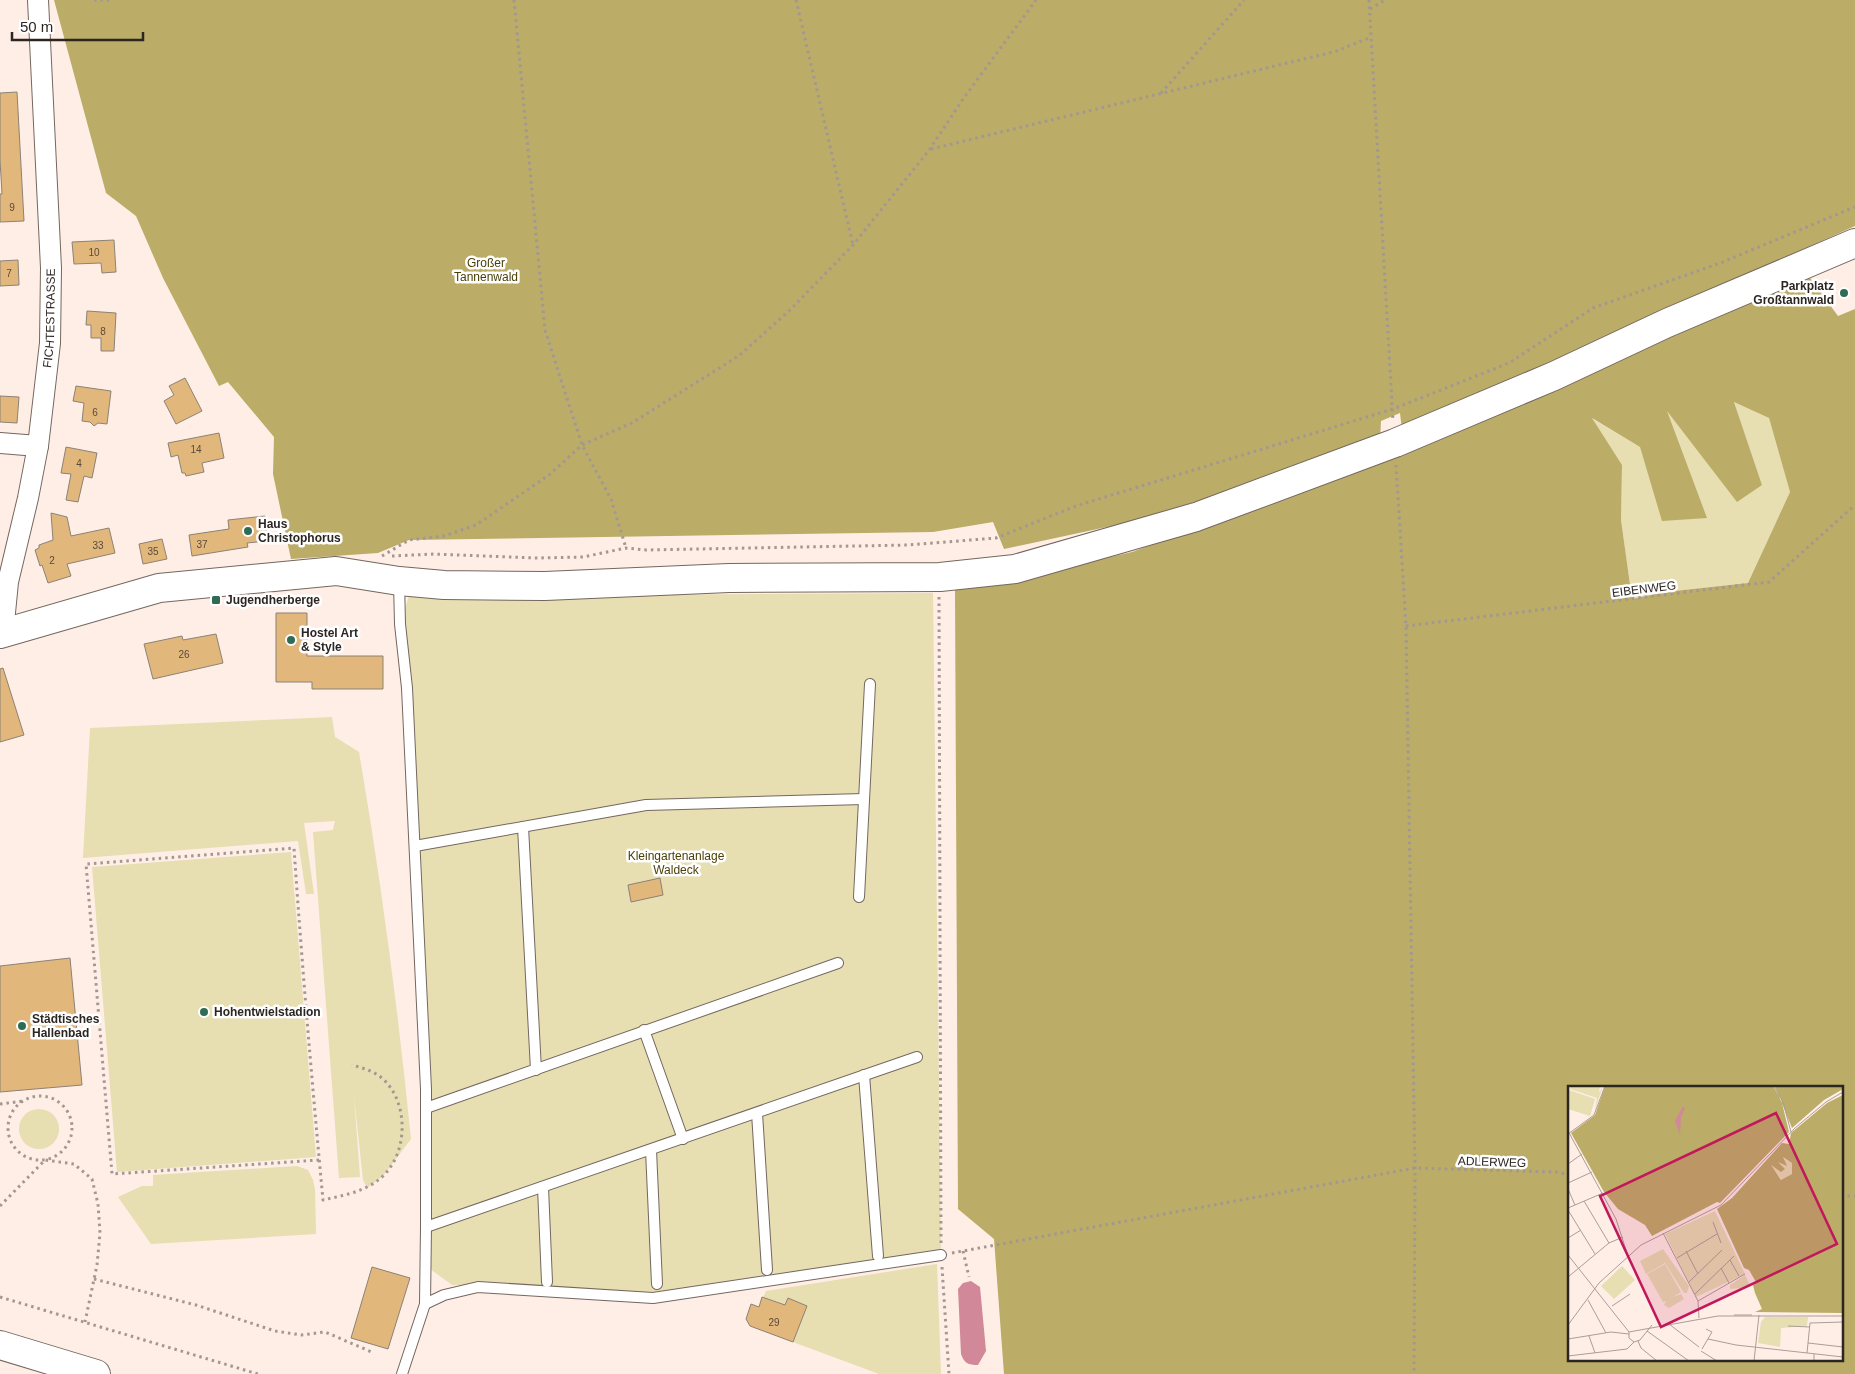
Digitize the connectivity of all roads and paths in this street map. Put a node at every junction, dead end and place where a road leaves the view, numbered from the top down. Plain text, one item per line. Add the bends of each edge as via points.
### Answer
1 (38, 0) edge
2 (96, 0) edge
3 (112, 0) edge
4 (514, 0) edge
5 (796, 0) edge
6 (1036, 0) edge
7 (1244, 0) edge
8 (1369, 0) edge
9 (1385, 0) edge
10 (1370, 9) junction
11 (1371, 37) junction
12 (1161, 93) junction
13 (930, 150) junction
14 (1855, 207) edge
15 (1855, 243) edge
16 (853, 245) junction
17 (1392, 409) junction
18 (0, 443) edge
19 (1395, 444) junction
20 (582, 445) junction
21 (38, 446) junction
22 (1855, 505) edge
23 (409, 540) dead end
24 (626, 548) junction
25 (382, 556) dead end
26 (940, 577) junction
27 (399, 582) junction
28 (1406, 626) junction
29 (2, 634) edge
30 (870, 684) dead end
31 (864, 799) junction
32 (523, 827) junction
33 (415, 846) junction
34 (859, 897) dead end
35 (838, 963) dead end
36 (644, 1030) junction
37 (917, 1057) dead end
38 (352, 1065) dead end
39 (536, 1070) junction
40 (864, 1075) junction
41 (24, 1100) junction
42 (0, 1104) edge
43 (426, 1108) junction
44 (757, 1113) junction
45 (683, 1139) junction
46 (651, 1150) junction
47 (46, 1160) junction
48 (319, 1160) junction
49 (1415, 1168) junction
50 (1568, 1175) edge
51 (543, 1187) junction
52 (1842, 1196) edge
53 (1855, 1196) edge
54 (0, 1206) edge
55 (426, 1227) junction
56 (963, 1251) junction
57 (941, 1255) junction
58 (878, 1256) dead end
59 (768, 1270) dead end
60 (969, 1277) dead end
61 (94, 1279) junction
62 (547, 1282) dead end
63 (657, 1284) dead end
64 (0, 1297) edge
65 (425, 1304) junction
66 (85, 1322) junction
67 (0, 1345) edge
68 (374, 1353) dead end
69 (85, 1372) edge
70 (258, 1374) edge
71 (402, 1374) edge
72 (949, 1374) edge
73 (1414, 1374) edge

1 - 21 street, FICHTESTRASSE via 51,268 50,343
2 - 3 path
4 - 20 path via 545,330
5 - 16 path
6 - 13 path
7 - 12 path
8 - 10 path
9 - 10 path
10 - 11 path
11 - 12 path via 1337,51
11 - 17 path
12 - 13 path
13 - 16 path
14 - 17 path via 1723,262 1592,308 1509,363
15 - 19 main road
16 - 20 path via 791,309 740,355 632,423
17 - 19 path
17 - 24 path via 1076,506 996,538 907,545
18 - 21 street
19 - 26 main road via 1196,516 1015,569
19 - 28 path
20 - 23 path via 549,475 476,524 444,536
20 - 24 path via 611,499
21 - 29 street, FICHTESTRASSE via 8,582
22 - 28 path, EIBENWEG via 1769,582
24 - 25 path via 583,558 434,554
26 - 27 main road via 729,578 545,586
26 - 57 path
27 - 29 main road via 336,571 159,588
27 - 33 lane via 400,624 408,688
28 - 49 path
30 - 31 lane
31 - 32 lane via 646,805
31 - 34 lane
32 - 33 lane
32 - 39 lane
33 - 43 lane
35 - 36 lane
36 - 39 lane
36 - 45 lane
37 - 40 lane
38 - 48 path via 368,1069 383,1079 397,1097 402,1129 397,1157 383,1176 363,1190 322,1200
39 - 43 lane
40 - 44 lane
40 - 58 lane
41 - 42 path
41 - 47 path via 10,1117 10,1139 24,1156
41 - 47 path via 45,1097 69,1113 72,1123 69,1142 56,1157
43 - 55 lane
44 - 45 lane
44 - 59 lane
45 - 46 lane
46 - 51 lane
46 - 63 lane
47 - 54 path
47 - 61 path via 74,1164 92,1179 100,1233
48 - 48 path via 294,848 86,864 112,1174
49 - 50 path, ADLERWEG
49 - 56 path, ADLERWEG
49 - 73 path
51 - 55 lane
51 - 62 lane
52 - 53 path
55 - 65 lane
56 - 57 path, ADLERWEG
56 - 60 path
57 - 65 lane via 653,1298 478,1287 444,1295
57 - 72 path
61 - 66 path
61 - 68 path via 187,1303 275,1331 301,1335 325,1332
64 - 66 path
65 - 71 lane
66 - 70 path
67 - 69 main road

